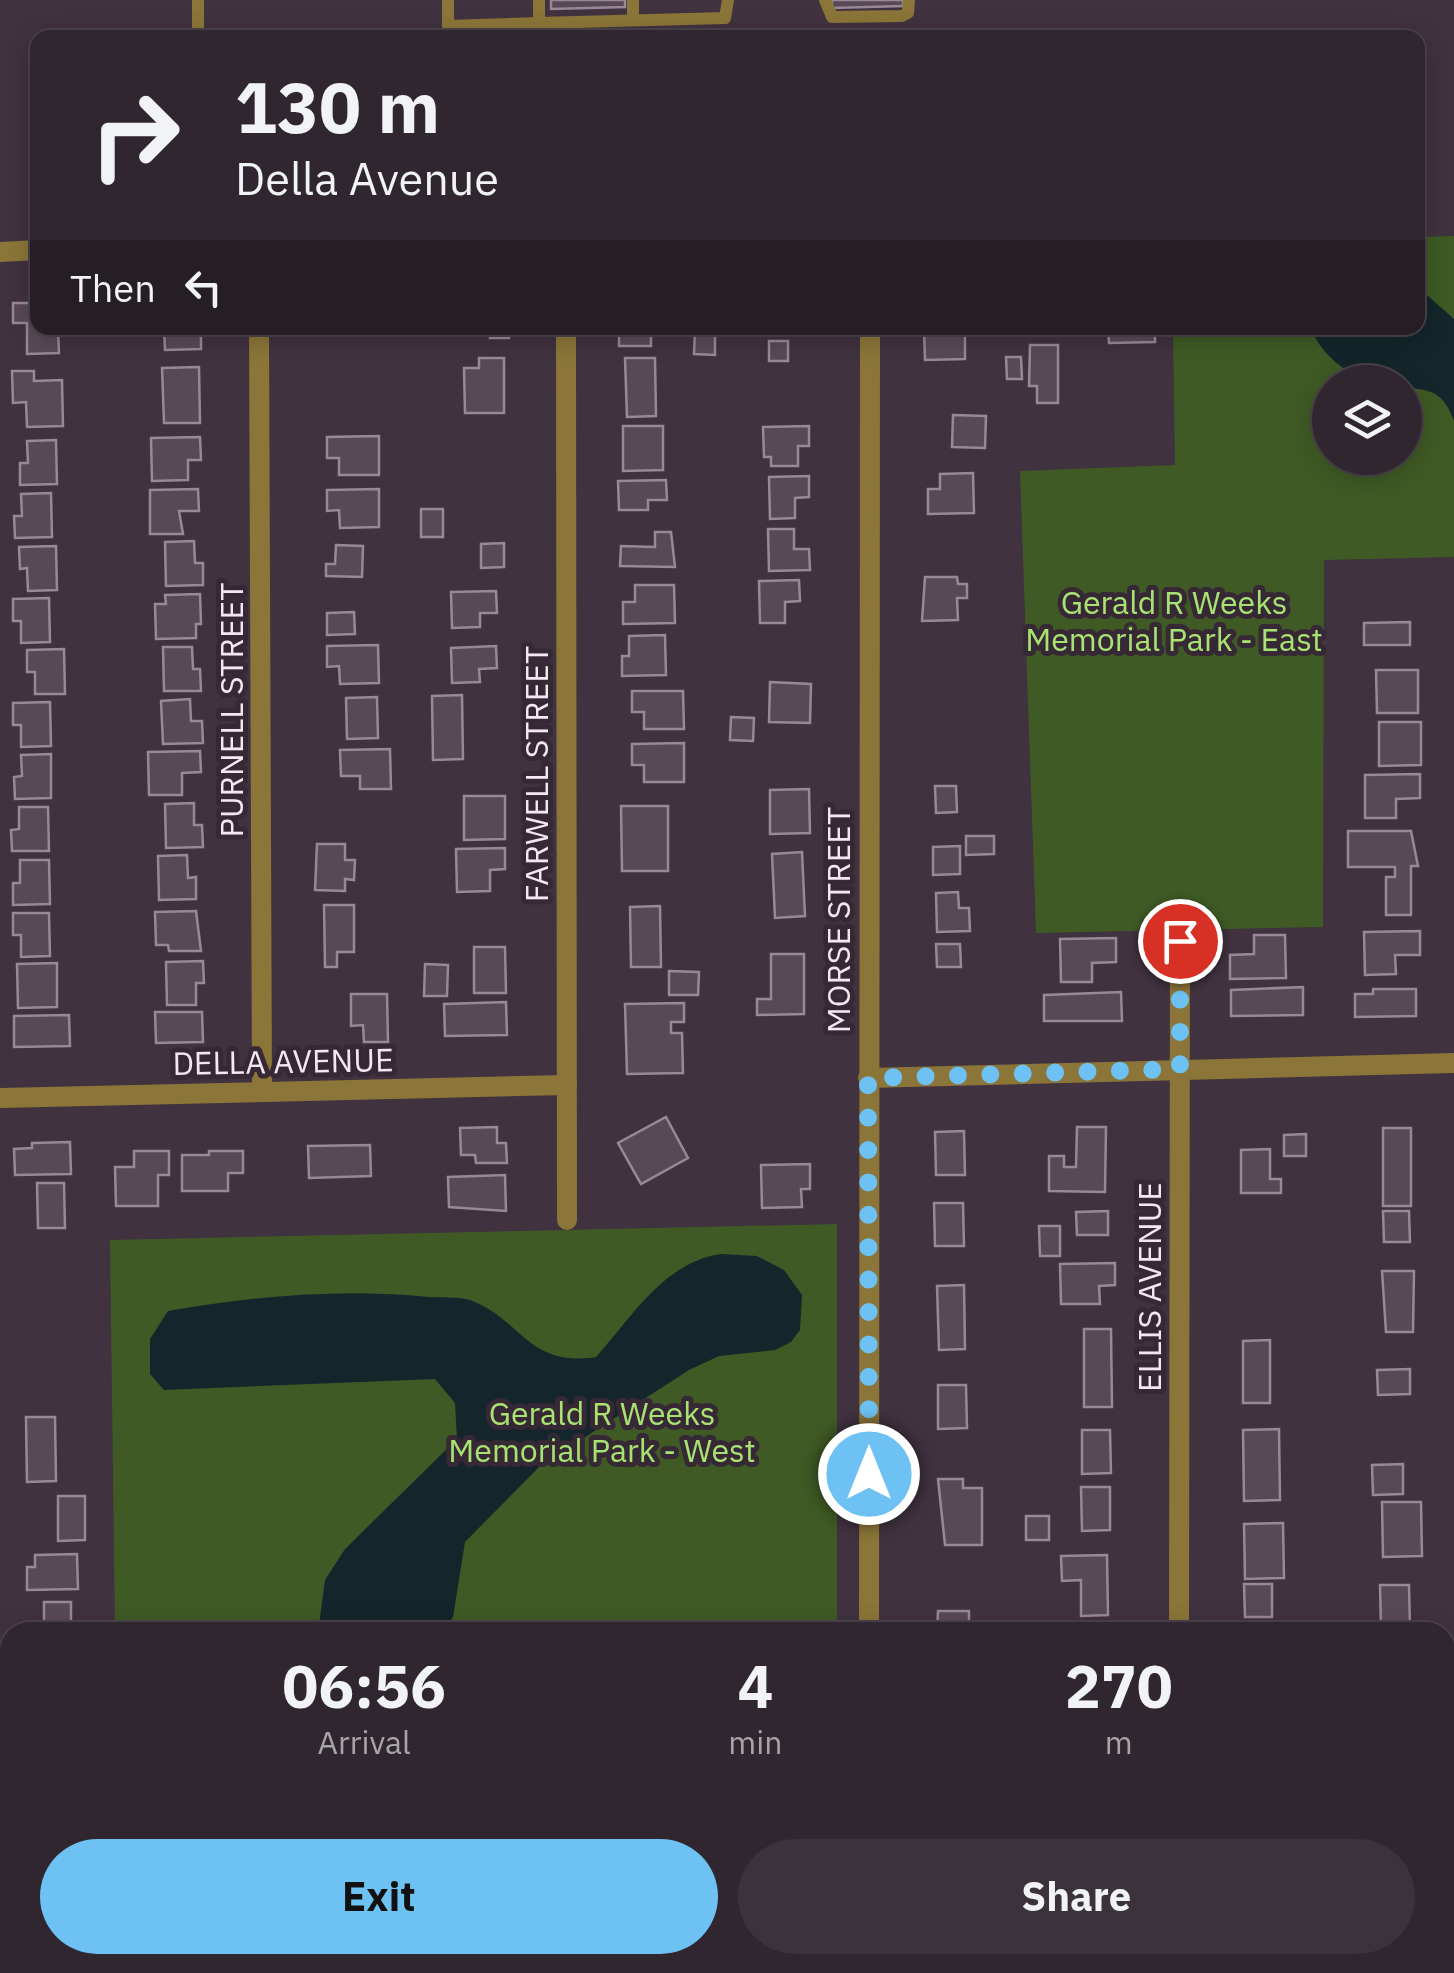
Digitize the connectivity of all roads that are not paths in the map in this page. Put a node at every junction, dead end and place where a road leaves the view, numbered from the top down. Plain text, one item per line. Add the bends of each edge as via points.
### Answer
1 (198, 0) edge
2 (448, 0) edge
3 (539, 0) edge
4 (633, 0) edge
5 (728, 0) edge
6 (825, 0) edge
7 (909, 0) edge
8 (633, 20) junction
9 (539, 23) junction
10 (198, 30) edge
11 (30, 250) edge
12 (0, 252) edge
13 (259, 335) edge
14 (566, 335) edge
15 (870, 335) edge
16 (1180, 941) dead end
17 (1454, 1064) edge
18 (1180, 1069) junction
19 (868, 1078) junction
20 (567, 1085) junction
21 (262, 1092) junction
22 (0, 1098) edge
23 (567, 1220) dead end
24 (869, 1622) edge
25 (1179, 1622) edge

1 - 10 lane
2 - 9 lane via 448,26
3 - 9 lane
4 - 8 lane
5 - 8 lane via 725,18
6 - 7 lane via 832,18 861,18 902,16
8 - 9 lane
11 - 12 street
13 - 21 street, PURNELL STREET
14 - 20 street, FARWELL STREET
15 - 19 street, MORSE STREET
16 - 18 street, ELLIS AVENUE
17 - 18 street
18 - 19 street
18 - 25 street, ELLIS AVENUE
19 - 24 street, MORSE STREET
20 - 21 street, DELLA AVENUE
20 - 23 street, FARWELL STREET
21 - 22 street, DELLA AVENUE

